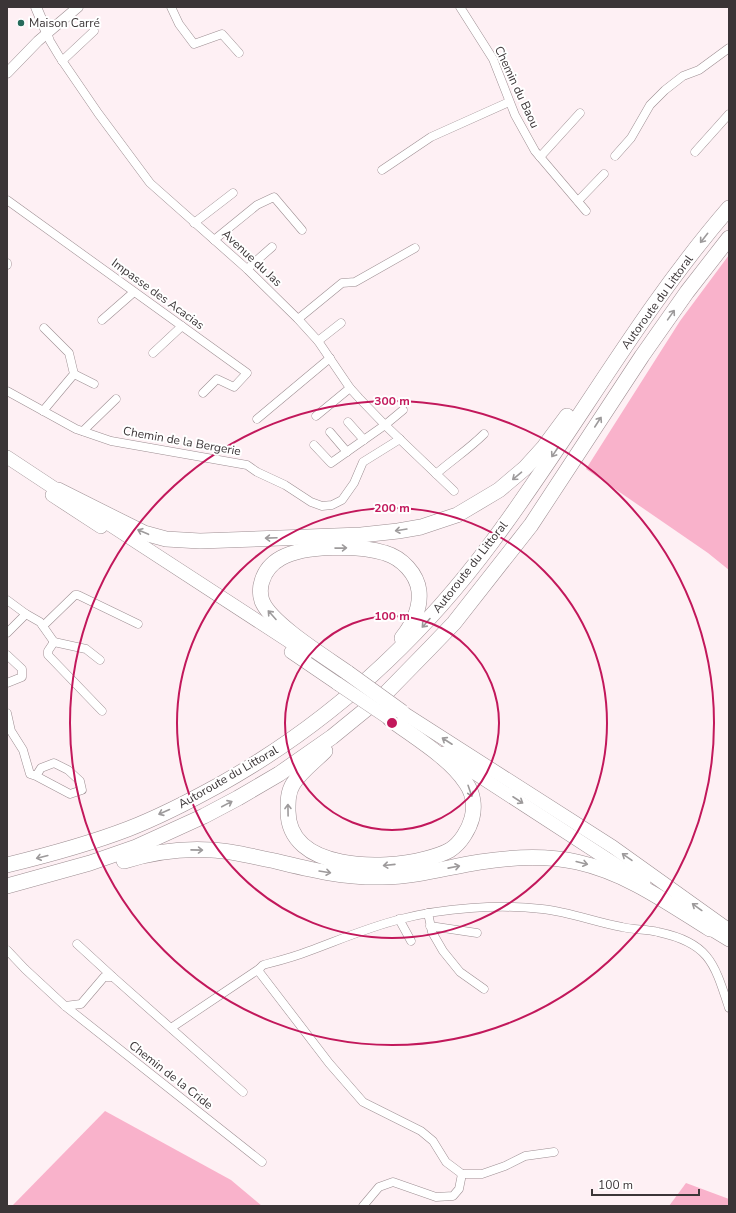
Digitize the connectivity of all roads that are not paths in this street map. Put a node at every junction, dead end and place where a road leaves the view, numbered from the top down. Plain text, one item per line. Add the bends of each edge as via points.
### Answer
1 (36, 7) edge
2 (78, 7) edge
3 (171, 7) edge
4 (460, 7) edge
5 (94, 31) dead end
6 (47, 33) junction
7 (729, 48) edge
8 (239, 53) dead end
9 (62, 61) junction
10 (7, 73) edge
11 (509, 102) junction
12 (580, 113) dead end
13 (729, 114) edge
14 (695, 152) dead end
15 (615, 156) dead end
16 (540, 157) junction
17 (382, 170) dead end
18 (604, 174) dead end
19 (233, 193) dead end
20 (7, 200) edge
21 (578, 201) junction
22 (729, 208) edge
23 (586, 211) dead end
24 (194, 223) junction
25 (302, 230) dead end
26 (729, 238) edge
27 (214, 240) junction
28 (272, 247) dead end
29 (415, 248) dead end
30 (247, 269) junction
31 (670, 280) junction
32 (134, 292) junction
33 (298, 319) junction
34 (102, 320) dead end
35 (341, 324) dead end
36 (182, 326) junction
37 (44, 328) dead end
38 (318, 341) junction
39 (152, 353) dead end
40 (330, 358) junction
41 (74, 374) junction
42 (94, 384) dead end
43 (350, 388) junction
44 (7, 391) edge
45 (203, 393) dead end
46 (116, 399) dead end
47 (404, 410) dead end
48 (43, 411) junction
49 (316, 416) dead end
50 (257, 419) dead end
51 (348, 422) dead end
52 (385, 425) junction
53 (83, 432) junction
54 (330, 432) dead end
55 (484, 434) dead end
56 (400, 439) junction
57 (364, 440) junction
58 (314, 445) dead end
59 (347, 452) junction
60 (7, 457) edge
61 (7, 466) edge
62 (436, 474) junction
63 (58, 490) junction
64 (454, 491) dead end
65 (531, 525) junction
66 (7, 600) edge
67 (26, 614) junction
68 (138, 624) dead end
69 (43, 626) junction
70 (7, 632) edge
71 (54, 642) junction
72 (7, 656) edge
73 (100, 660) dead end
74 (343, 678) junction
75 (7, 683) edge
76 (102, 711) dead end
77 (7, 713) edge
78 (400, 716) junction
79 (36, 776) junction
80 (207, 791) junction
81 (7, 865) edge
82 (7, 886) edge
83 (7, 892) edge
84 (428, 913) junction
85 (399, 919) junction
86 (430, 926) junction
87 (710, 929) junction
88 (729, 930) edge
89 (477, 933) dead end
90 (729, 940) edge
91 (411, 941) dead end
92 (78, 944) dead end
93 (7, 950) edge
94 (259, 968) junction
95 (112, 977) junction
96 (484, 989) dead end
97 (65, 1006) junction
98 (729, 1008) edge
99 (171, 1028) junction
100 (243, 1092) dead end
101 (554, 1152) dead end
102 (262, 1162) dead end
103 (462, 1174) junction
104 (364, 1206) edge

1 - 6 street
2 - 6 street
3 - 8 street via 179,24 194,44 222,34
4 - 11 street, Chemin du Baou via 493,59
5 - 9 street
6 - 9 street, Avenue du Jas
6 - 10 street
7 - 15 street via 665,90 650,105 632,138
9 - 24 street, Avenue du Jas via 150,183
11 - 16 street, Chemin du Baou via 514,115
11 - 17 street via 431,137
12 - 16 street
13 - 14 street
16 - 21 street, Chemin du Baou
18 - 21 street
19 - 24 street
20 - 32 street, Impasse des Acacias
21 - 23 street, Chemin du Baou
22 -> 31 highway, Autoroute du Littoral
24 - 27 street, Avenue du Jas
25 - 27 street via 274,197 257,205
65 -> 26 highway, Autoroute du Littoral via 646,349
27 - 30 street, Avenue du Jas
28 - 30 street
29 - 33 street via 355,282 342,284
30 - 33 street, Avenue du Jas
31 -> 63 highway via 544,447 525,468 499,490 457,515 421,527 361,535 188,541 144,533
31 -> 80 highway, Autoroute du Littoral via 492,542 451,595 416,634 377,672 290,742
32 - 34 street
32 - 36 street, Impasse des Acacias
33 - 38 street, Avenue du Jas
35 - 38 street
36 - 39 street
36 - 45 street, Impasse des Acacias via 248,373 234,387 217,379
37 - 41 street via 69,354
38 - 40 street, Avenue du Jas
40 - 43 street, Avenue du Jas
40 - 50 street
41 - 42 street
41 - 48 street
43 - 49 street
43 - 52 street, Avenue du Jas
44 - 48 street, Chemin de la Bergerie
46 - 53 street
47 - 52 street
48 - 53 street, Chemin de la Bergerie
51 - 57 street
52 - 56 street, Avenue du Jas
52 - 57 street
53 - 56 street, Chemin de la Bergerie via 111,441 247,465 322,506 342,500 354,483 363,462
54 - 59 street
55 - 62 street via 471,448
56 - 62 street, Avenue du Jas
57 - 59 street
58 - 59 street via 331,463
60 - 63 main road
61 - 74 main road
62 - 64 street, Avenue du Jas
63 - 74 main road
78 -> 65 highway via 454,767 467,784 471,794 472,815 463,837 450,850 411,863 382,866 350,863 331,860 314,853 304,846 291,827 288,797 293,785 331,745 392,693 433,653 490,584
82 -> 65 highway, Autoroute du Littoral via 136,847 204,816 279,774 332,737 386,693 468,605
66 - 67 street
67 - 69 street
67 - 70 street
68 - 69 street via 75,595
69 - 71 street
71 - 73 street via 86,649
71 - 76 street via 48,655
72 - 75 street via 22,669 22,677
74 - 78 highway, bridge
74 -> 80 highway via 274,617 262,601 261,585 264,575 281,558 309,550 343,547 386,553 412,572 419,586 420,601 416,617 389,652 342,697 272,749
77 - 79 street via 11,731 23,750 30,774
78 -> 87 main road
88 -> 78 main road via 613,847
79 - 79 street via 70,794 82,790 80,781 68,770 54,763 41,768
80 -> 81 highway, Autoroute du Littoral via 129,828 47,856
83 -> 87 highway via 136,857 182,850 243,854 348,876 383,877 406,876 516,857 546,858 598,867 618,875 634,882
84 - 85 street
84 - 86 street
84 - 98 street via 463,909 544,909 623,928 680,938 701,950 712,964
85 - 91 street
85 - 94 street
86 - 89 street
86 - 96 street via 438,943 460,972
87 - 90 main road
92 - 95 street
93 - 97 street, Chemin de la Cride
94 - 99 street
94 - 103 street via 260,973 329,1063 363,1102 421,1130 433,1140 446,1162
95 - 97 street via 104,977 81,1004
95 - 99 street
97 - 102 street, Chemin de la Cride
99 - 100 street
101 - 103 street via 525,1156 482,1174
103 - 104 street via 459,1189 453,1196 436,1198 394,1182 379,1187

